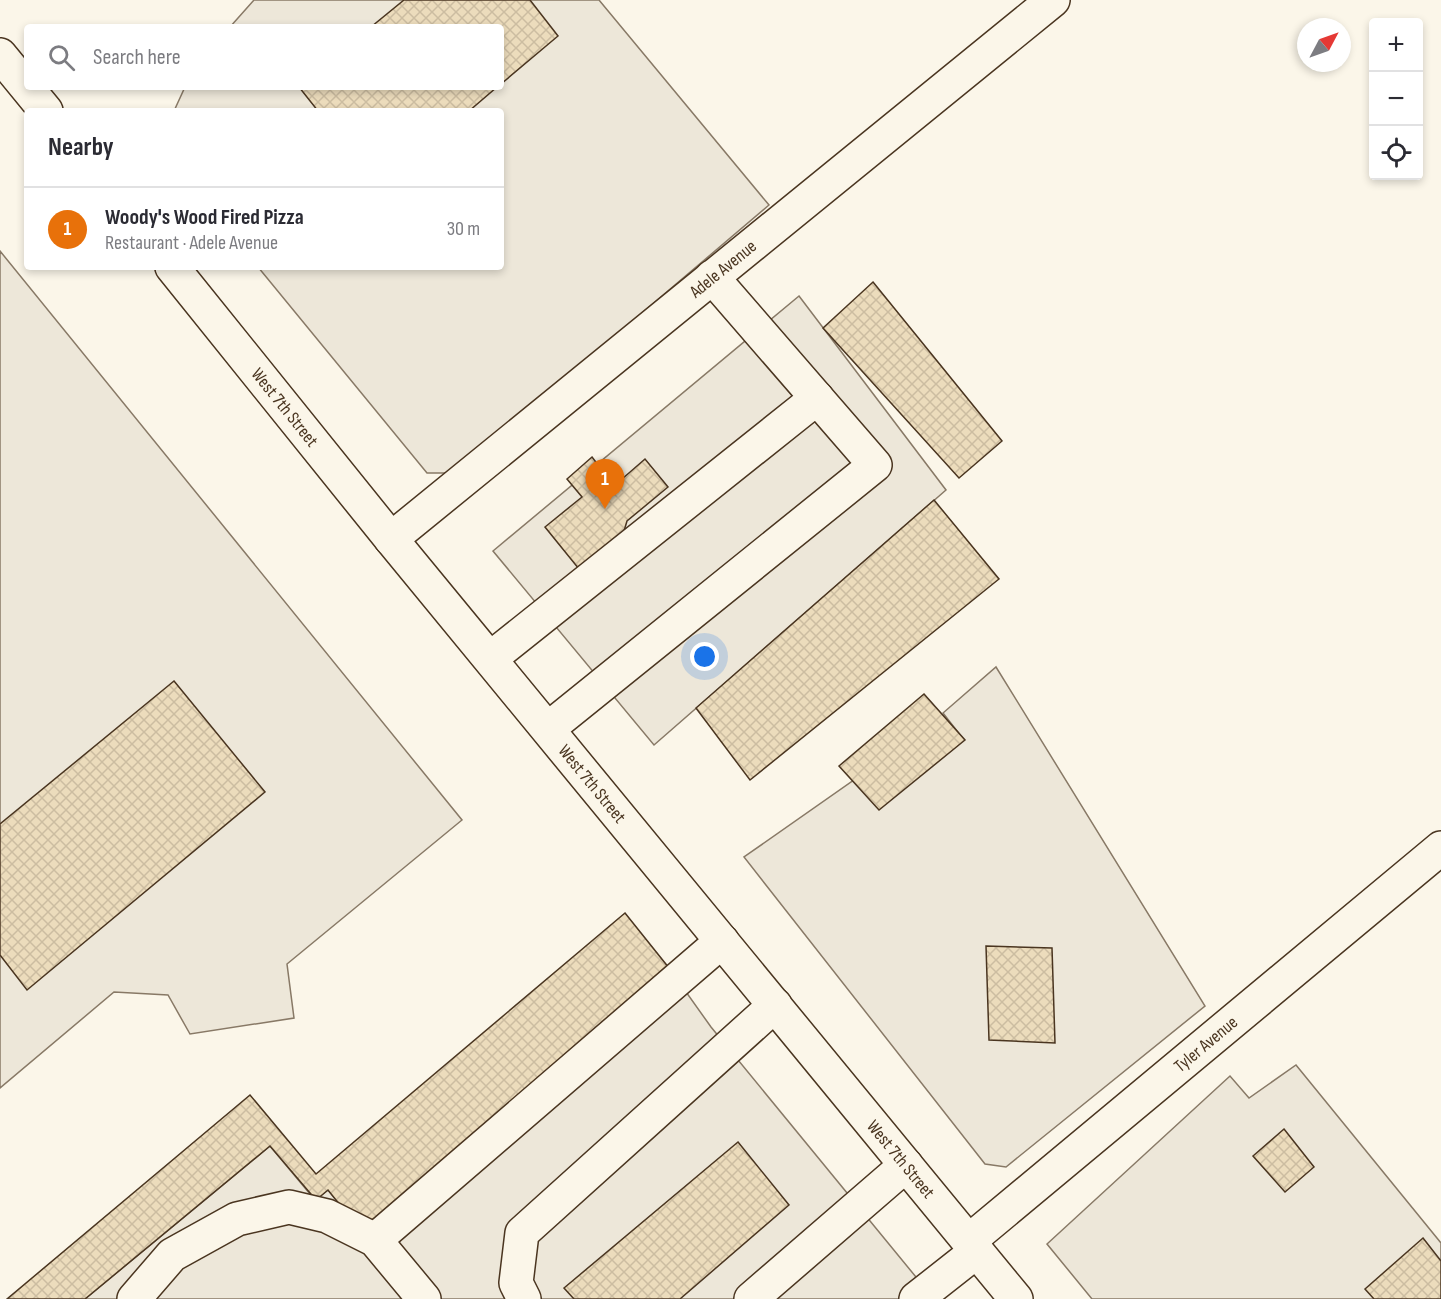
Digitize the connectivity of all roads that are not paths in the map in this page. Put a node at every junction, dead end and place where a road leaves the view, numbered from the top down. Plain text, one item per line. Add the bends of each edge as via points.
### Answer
1 (1053, 0) edge
2 (0, 55) edge
3 (24, 84) edge
4 (29, 90) edge
5 (44, 108) edge
6 (174, 270) edge
7 (712, 277) junction
8 (817, 398) junction
9 (391, 539) junction
10 (491, 658) junction
11 (549, 728) junction
12 (1441, 848) edge
13 (722, 941) junction
14 (775, 1005) junction
15 (906, 1166) junction
16 (375, 1240) junction
17 (973, 1246) junction
18 (134, 1299) edge
19 (424, 1299) edge
20 (524, 1299) edge
21 (750, 1299) edge
22 (916, 1299) edge
23 (1016, 1299) edge

1 - 7 street, Adele Avenue
2 - 3 street
4 - 5 street
6 - 9 street, West 7th Street
7 - 8 street
7 - 9 street, Adele Avenue
8 - 10 street
8 - 11 street via 875,465
9 - 10 street, West 7th Street
10 - 11 street, West 7th Street
11 - 13 street, West 7th Street
12 - 17 street, Tyler Avenue
13 - 14 street, West 7th Street
13 - 16 street
14 - 15 street, West 7th Street
14 - 20 street via 522,1233 516,1283
15 - 17 street, West 7th Street
15 - 21 street
16 - 18 street via 327,1216 289,1207 237,1219 172,1256
16 - 19 street
17 - 22 street, Tyler Avenue
17 - 23 street, West 7th Street

